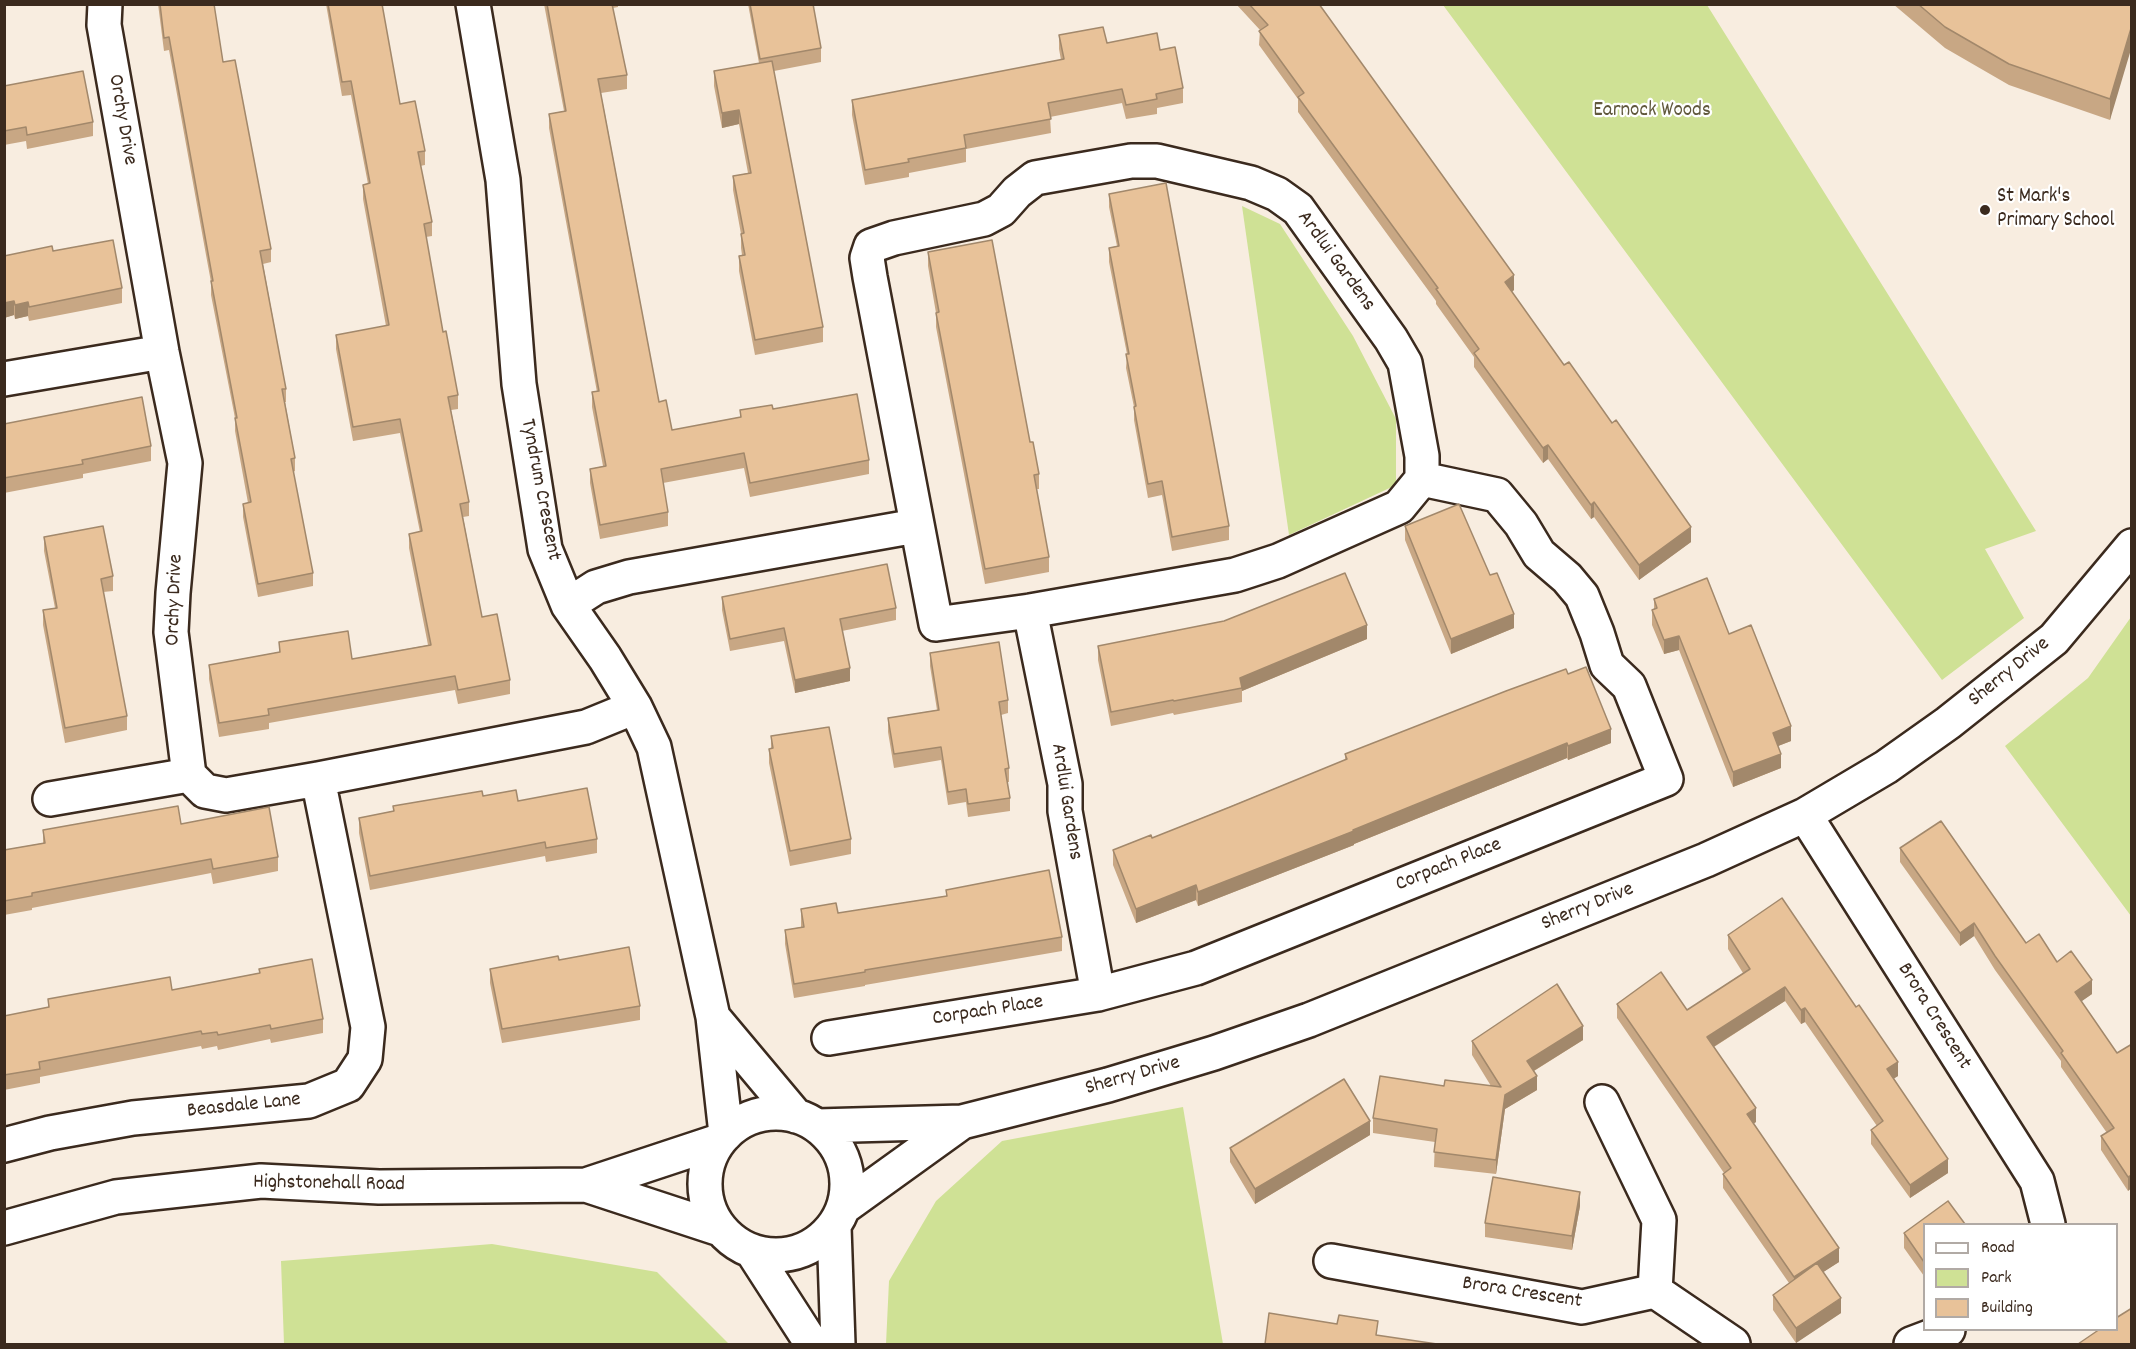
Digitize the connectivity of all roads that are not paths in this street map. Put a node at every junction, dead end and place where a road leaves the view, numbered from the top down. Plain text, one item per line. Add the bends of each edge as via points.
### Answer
1 (105, 4) edge
2 (473, 4) edge
3 (162, 352) junction
4 (4, 379) edge
5 (1422, 479) junction
6 (916, 526) junction
7 (2131, 549) edge
8 (568, 605) junction
9 (1030, 611) junction
10 (635, 707) junction
11 (189, 775) junction
12 (318, 779) junction
13 (50, 799) dead end
14 (1805, 815) junction
15 (1098, 994) junction
16 (713, 1017) junction
17 (829, 1038) dead end
18 (1602, 1102) dead end
19 (806, 1121) junction
20 (962, 1122) junction
21 (722, 1138) junction
22 (4, 1145) edge
23 (586, 1185) junction
24 (839, 1217) junction
25 (2048, 1223) edge
26 (4, 1228) edge
27 (720, 1228) junction
28 (752, 1251) junction
29 (1331, 1261) dead end
30 (1655, 1291) junction
31 (1943, 1331) edge
32 (812, 1344) edge
33 (838, 1344) edge
34 (1733, 1344) edge
35 (1911, 1344) edge

1 - 3 street, Orchy Drive via 104,26
2 - 8 street, Tyndrum Crescent via 503,180 519,384 528,443 545,549
3 - 4 street
3 - 11 street, Orchy Drive via 185,463 171,632
5 - 6 street, Ardlui Gardens via 1422,456 1405,363 1392,339 1298,209 1251,183 1157,161 1131,160 1035,178 1001,210 984,219 871,246 867,258 870,277
5 - 9 street, Ardlui Gardens via 1399,507 1278,561 1235,575
5 - 15 street, Corpach Place via 1497,495 1539,554 1568,578 1582,596 1607,665 1629,686 1666,779 1196,968
6 - 8 street via 629,577 596,587
6 - 9 street, Ardlui Gardens via 936,624
7 - 14 street, Sherry Drive via 2054,639 1886,767
8 - 10 street, Tyndrum Crescent
9 - 15 street, Ardlui Gardens via 1065,784 1065,812
10 - 12 street via 586,727
10 - 16 street, Tyndrum Crescent via 654,747
11 - 12 street via 205,791 226,795
11 - 13 street
12 - 22 street, Beasdale Lane via 368,1027 365,1059 348,1085 309,1101 134,1118
14 - 20 street, Sherry Drive via 1684,869 1308,1020 1108,1085
14 - 25 street, Brora Crescent via 2037,1181
15 - 17 street, Corpach Place
16 - 19 street, Tyndrum Crescent
16 - 21 street, Tyndrum Crescent
18 - 30 street via 1659,1220
19 - 20 street, Sherry Drive
19 - 21 street via 771,1113 747,1119
19 - 24 street via 834,1142 844,1162 848,1185
20 - 24 street, Sherry Drive
21 - 23 street, Highstonehall Road
21 - 27 street via 711,1156 705,1182 709,1207
23 - 26 street, Highstonehall Road via 379,1187 261,1181 116,1197
23 - 27 street, Highstonehall Road
24 - 28 street via 818,1242 797,1252 775,1255
24 - 33 street
27 - 28 street
28 - 32 street
29 - 30 street, Brora Crescent via 1581,1307
30 - 34 street
31 - 35 street

